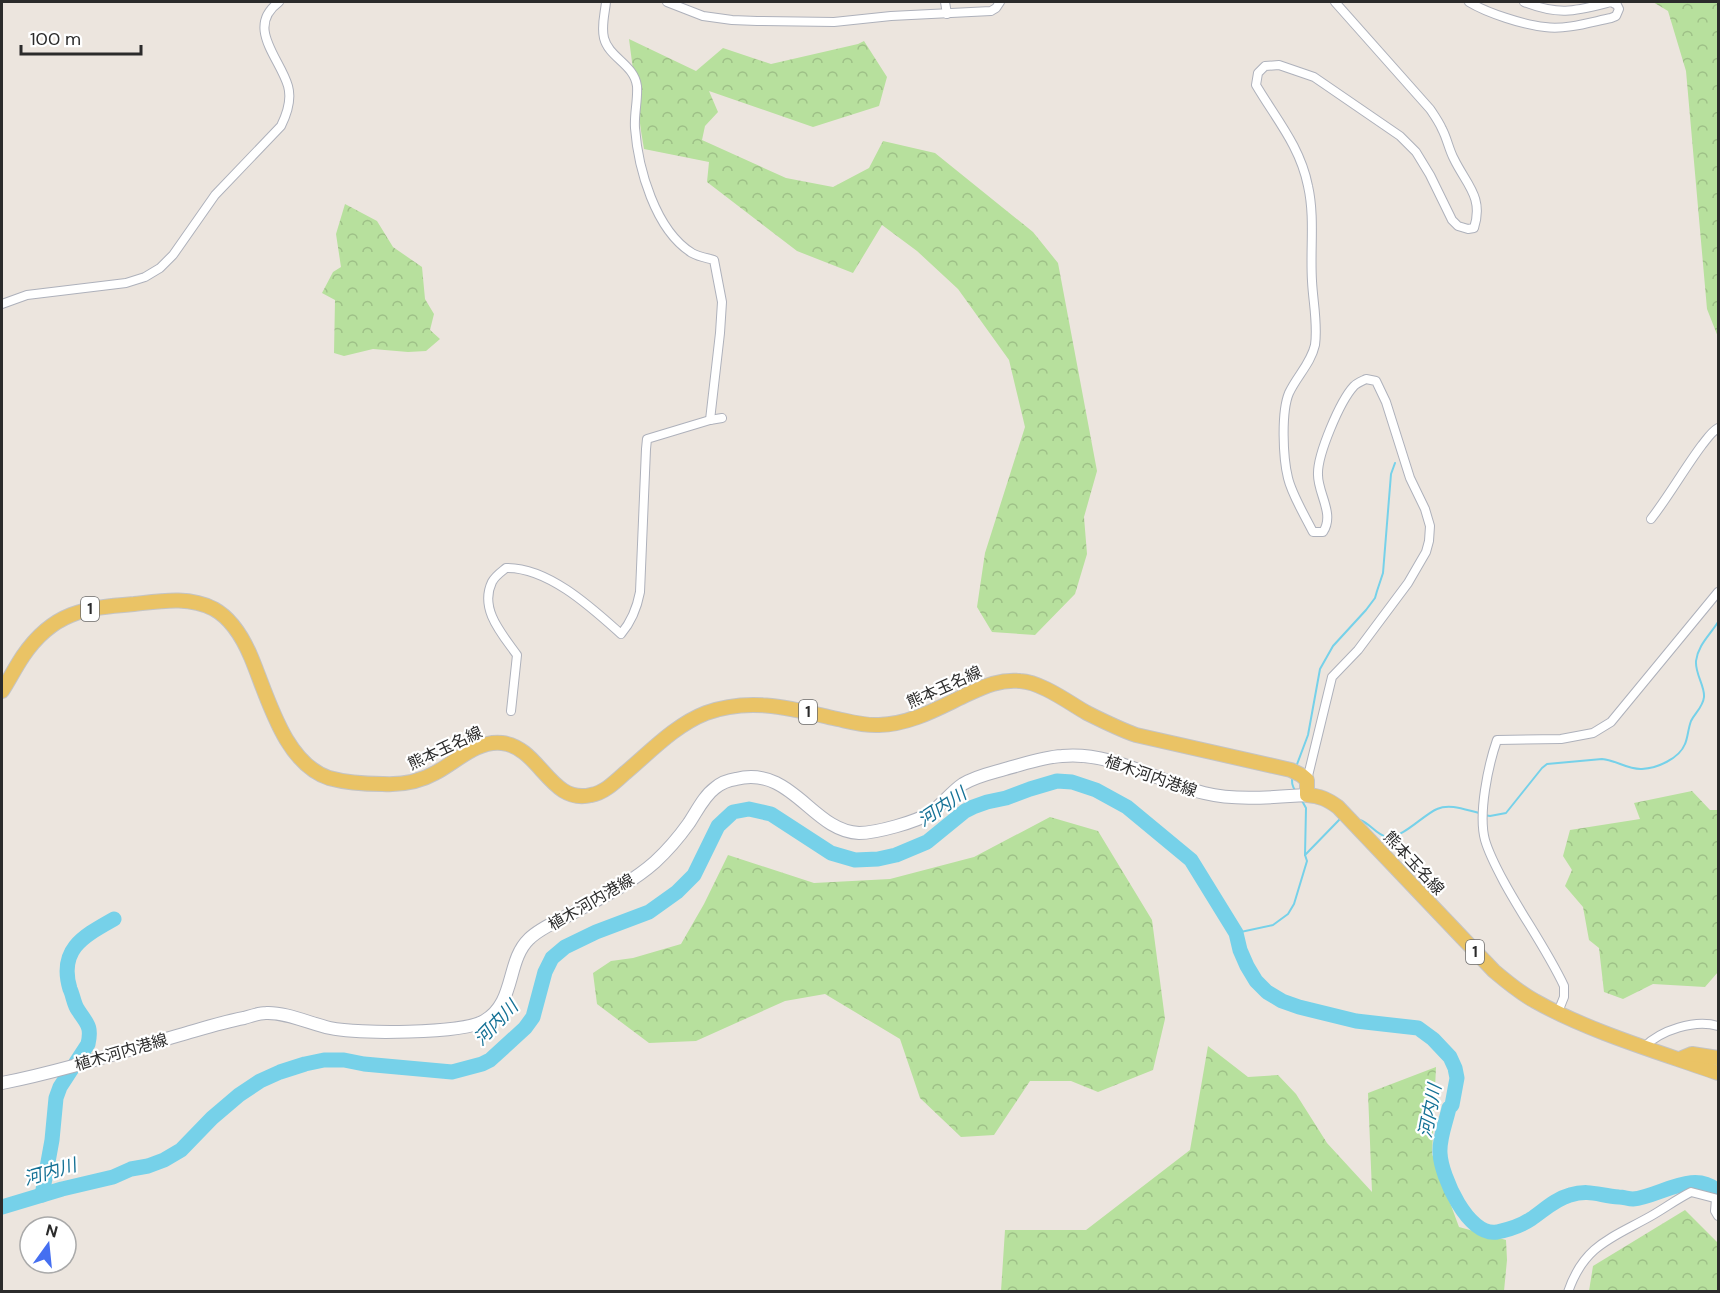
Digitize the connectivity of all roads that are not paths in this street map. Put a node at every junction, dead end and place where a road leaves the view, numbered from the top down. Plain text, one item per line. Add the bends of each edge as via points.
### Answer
1 (279, 2) edge
2 (606, 2) edge
3 (667, 2) edge
4 (945, 2) edge
5 (1000, 2) edge
6 (1335, 2) edge
7 (1469, 2) edge
8 (1524, 2) edge
9 (947, 14) junction
10 (2, 303) edge
11 (722, 418) dead end
12 (710, 420) junction
13 (1719, 428) edge
14 (1651, 519) dead end
15 (1719, 592) edge
16 (2, 691) edge
17 (511, 711) dead end
18 (1307, 780) junction
19 (1307, 795) junction
20 (1558, 1012) junction
21 (1719, 1026) edge
22 (1644, 1047) junction
23 (1719, 1058) edge
24 (1679, 1059) junction
25 (1719, 1073) edge
26 (2, 1083) edge
27 (1717, 1199) edge
28 (1719, 1216) edge
29 (1568, 1292) edge

1 - 10 street via 268,13 266,40 288,86 287,113 281,126 215,195 173,255 145,277 126,283 27,295
2 - 12 street via 604,39 632,73 637,86 634,118 639,162 653,202 678,241 693,253 714,260 722,302
3 - 9 street via 704,16 749,21 834,22
4 - 9 street
5 - 9 street via 991,11
6 - 18 street via 1430,109 1472,189 1478,217 1474,228 1458,226 1416,152 1400,136 1314,77 1279,65 1265,66 1258,73 1256,85 1298,153 1308,185 1313,234 1315,345 1294,383 1283,414 1288,481 1313,532 1323,532 1328,515 1318,478 1324,442 1354,386 1366,379 1376,381 1430,526 1426,552 1408,584 1358,650 1332,677
7 - 8 street via 1546,28 1611,18 1620,9 1611,2 1553,11
11 - 12 street
12 - 17 street via 647,439 640,592 636,611 621,634 590,606 547,578 506,568 493,580 488,608 517,655
13 - 14 street via 1694,456
15 - 20 street via 1611,722 1593,733 1561,739 1497,740 1490,760 1485,840 1496,868 1564,986
16 - 18 main road, 熊本玉名線 / 1 via 38,637 54,622 70,614 114,605 172,600 196,603 226,618 242,637 288,744 311,768 345,782 410,783 437,772 469,751 489,743 502,743 521,750 564,792 578,797 594,795 689,721 727,706 769,705 864,725 882,725 908,721 994,683 1011,680 1039,686 1136,735 1291,770
18 - 19 main road
19 - 20 main road, 熊本玉名線 / 1 via 1327,799 1338,807 1494,971 1535,1001
19 - 26 main road, 植木河内港線 via 1227,798 1168,782 1107,759 1065,755 984,775 965,783 926,816 888,829 855,833 830,822 776,782 762,777 738,778 712,789 671,846 637,877 530,938 501,1005 487,1020 474,1026 352,1031 267,1013
20 - 22 main road, 熊本玉名線 / 1
21 - 22 street via 1677,1027 1653,1038
22 - 24 main road, 熊本玉名線 / 1
23 - 24 main road, 熊本玉名線 / 1 via 1692,1054
24 - 25 main road, 熊本玉名線 / 1
27 - 28 street via 1715,1211
27 - 29 street via 1692,1192 1614,1235 1580,1265

